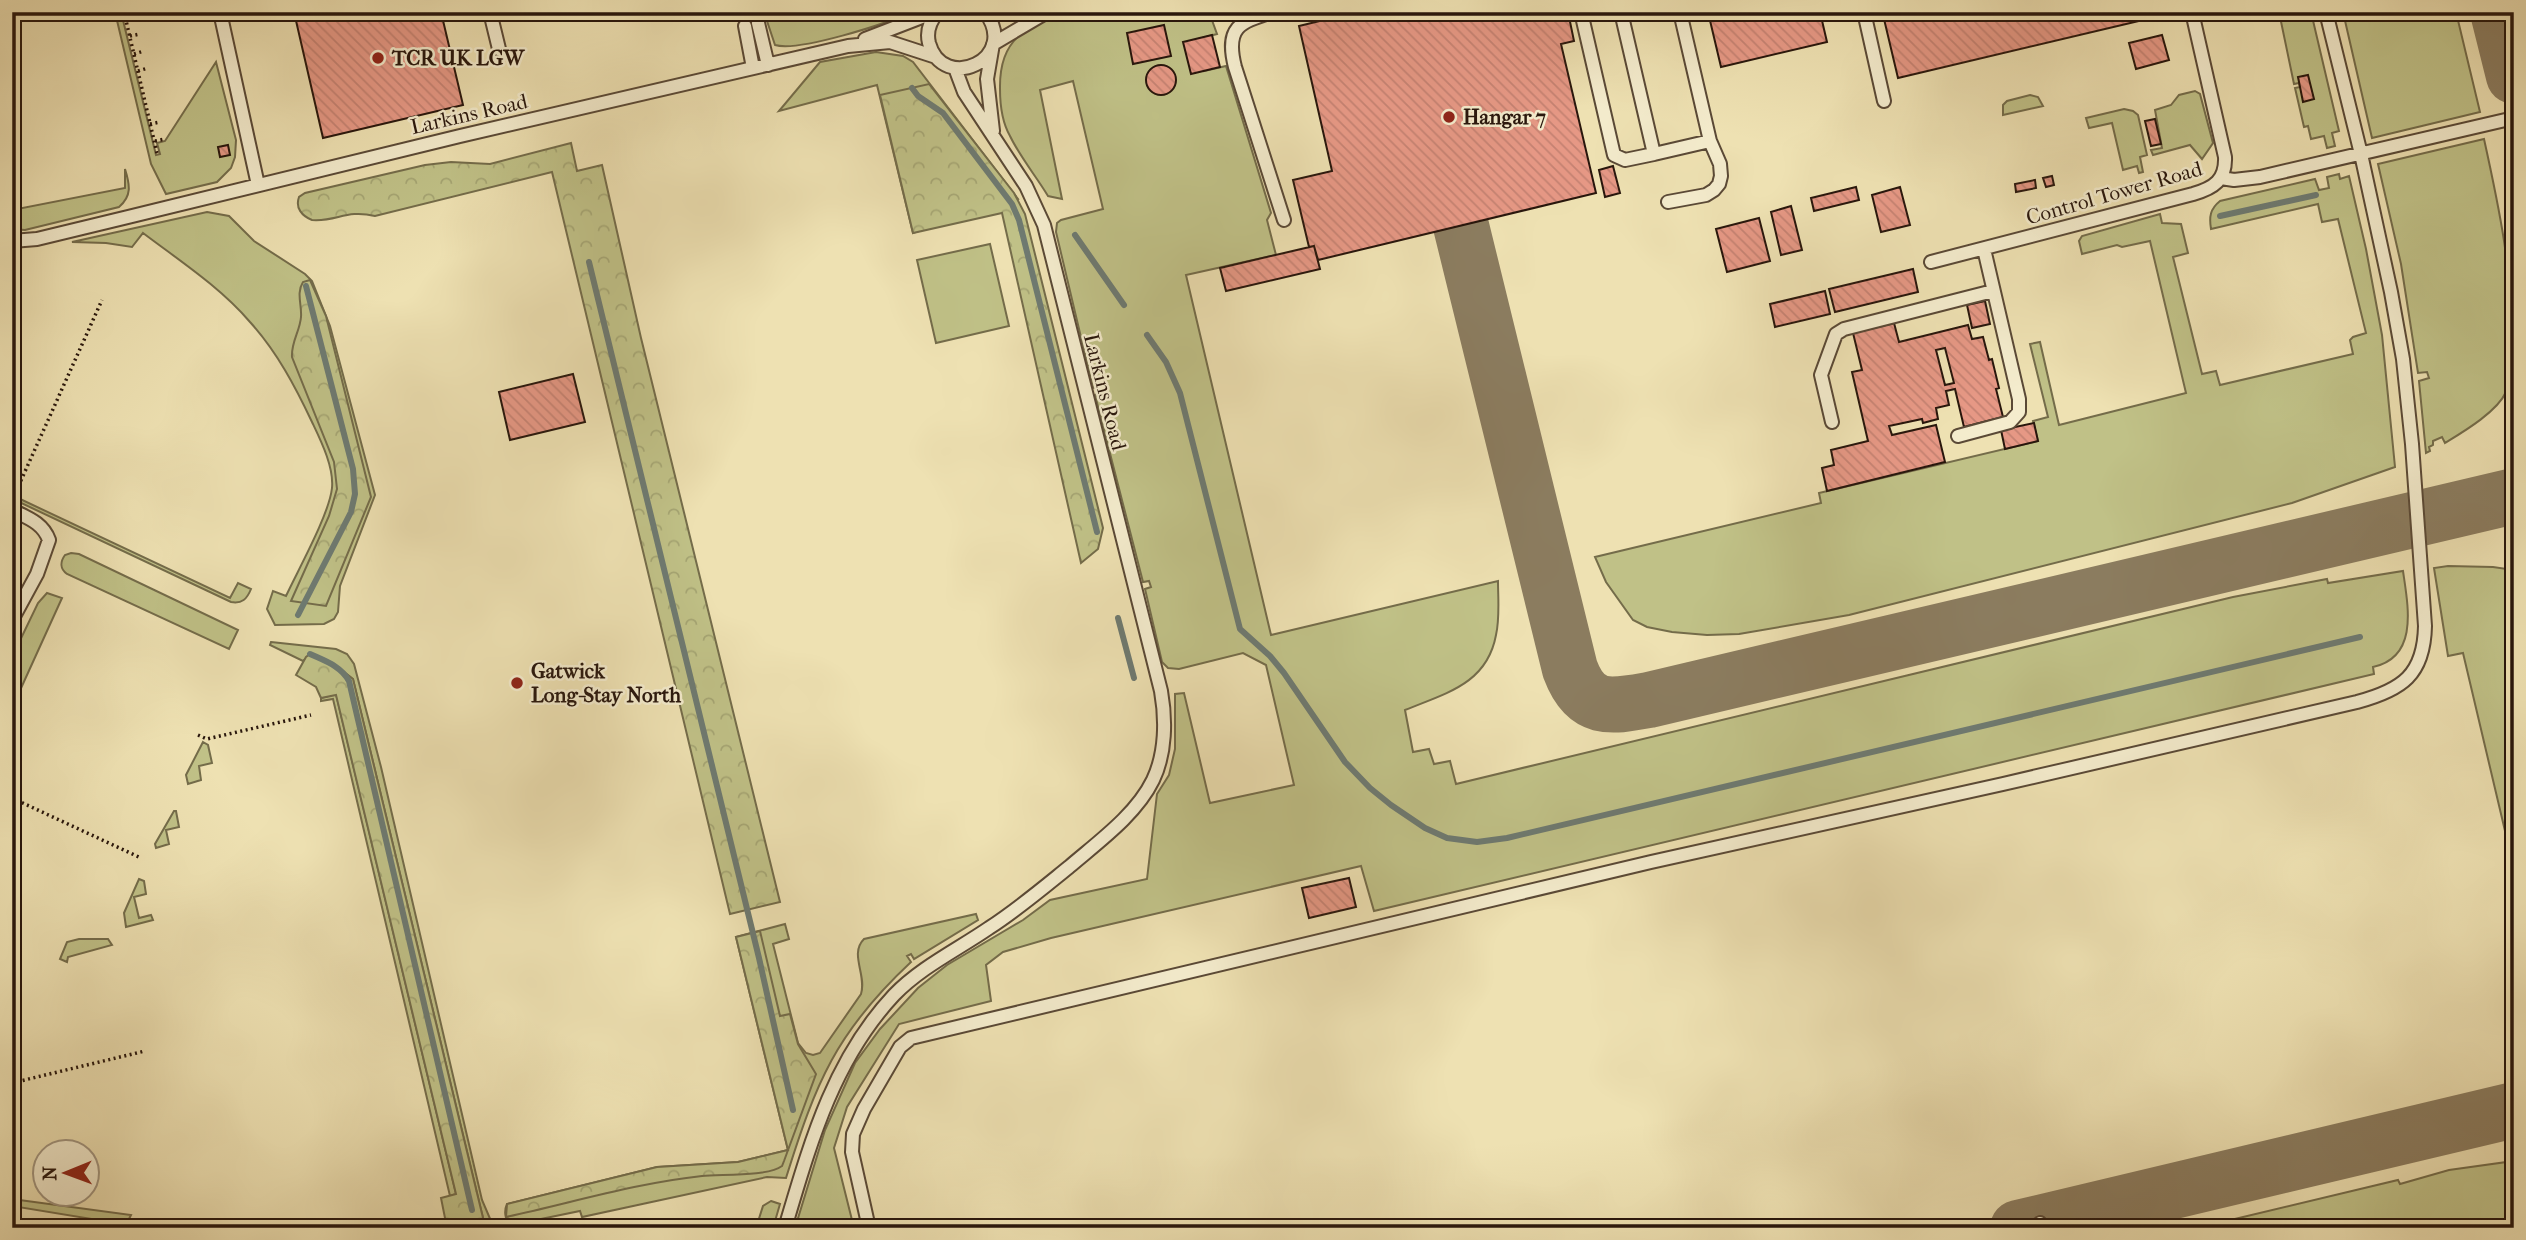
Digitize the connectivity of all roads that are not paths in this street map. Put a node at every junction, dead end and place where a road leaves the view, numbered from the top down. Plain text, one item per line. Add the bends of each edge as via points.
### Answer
1 (220, 12) edge
2 (490, 12) edge
3 (936, 12) edge
4 (985, 12) edge
5 (1047, 12) edge
6 (1274, 12) edge
7 (1581, 12) edge
8 (1621, 12) edge
9 (1680, 12) edge
10 (1864, 12) edge
11 (2192, 12) edge
12 (2326, 12) edge
13 (993, 44) junction
14 (848, 46) junction
15 (499, 49) dead end
16 (936, 57) junction
17 (768, 65) junction
18 (753, 68) junction
19 (955, 68) junction
20 (1884, 101) dead end
21 (2514, 118) edge
22 (995, 138) junction
23 (1710, 141) junction
24 (1654, 154) junction
25 (2361, 154) junction
26 (2221, 178) junction
27 (257, 185) junction
28 (1668, 202) dead end
29 (1283, 220) dead end
30 (12, 241) edge
31 (1984, 249) junction
32 (1931, 262) dead end
33 (1993, 291) junction
34 (1832, 422) dead end
35 (1958, 436) dead end
36 (12, 510) edge
37 (12, 619) edge
38 (785, 1228) edge
39 (869, 1228) edge

1 - 27 lane
2 - 15 lane
3 - 14 lane
3 - 16 lane via 928,38
4 - 13 lane via 995,33
5 - 13 lane
6 - 29 lane via 1240,24 1231,50
7 - 24 lane via 1614,155 1625,160
8 - 24 lane
9 - 23 lane
10 - 20 lane
11 - 26 lane, Control Tower Road via 2224,150
12 - 25 lane
13 - 19 lane via 983,61
13 - 22 lane via 987,79
14 - 16 lane, Larkins Road via 890,42
14 - 17 lane, Larkins Road
16 - 19 lane, Larkins Road
17 - 18 lane, Larkins Road
17 - 18 lane via 752,25
18 - 27 lane, Larkins Road
19 - 22 lane, Larkins Road via 964,92
21 - 25 lane
22 - 38 lane, Larkins Road via 1044,225 1161,691 1162,746 1150,786 1113,829 1002,919 918,973 883,1009 847,1059 824,1107
23 - 24 lane
23 - 28 lane via 1720,164 1720,184 1706,195
25 - 26 lane via 2259,177
25 - 39 lane via 2403,359 2424,600 2425,647 2401,684 2387,694 2345,705 1651,862 911,1038 900,1047 853,1134 853,1159
26 - 31 lane, Control Tower Road via 2206,190
27 - 30 lane, Larkins Road via 50,236
31 - 32 lane, Control Tower Road
31 - 33 lane
33 - 34 lane via 1836,334 1821,370
33 - 35 lane via 2019,412 2010,422
36 - 37 lane via 36,522 49,540 37,574

